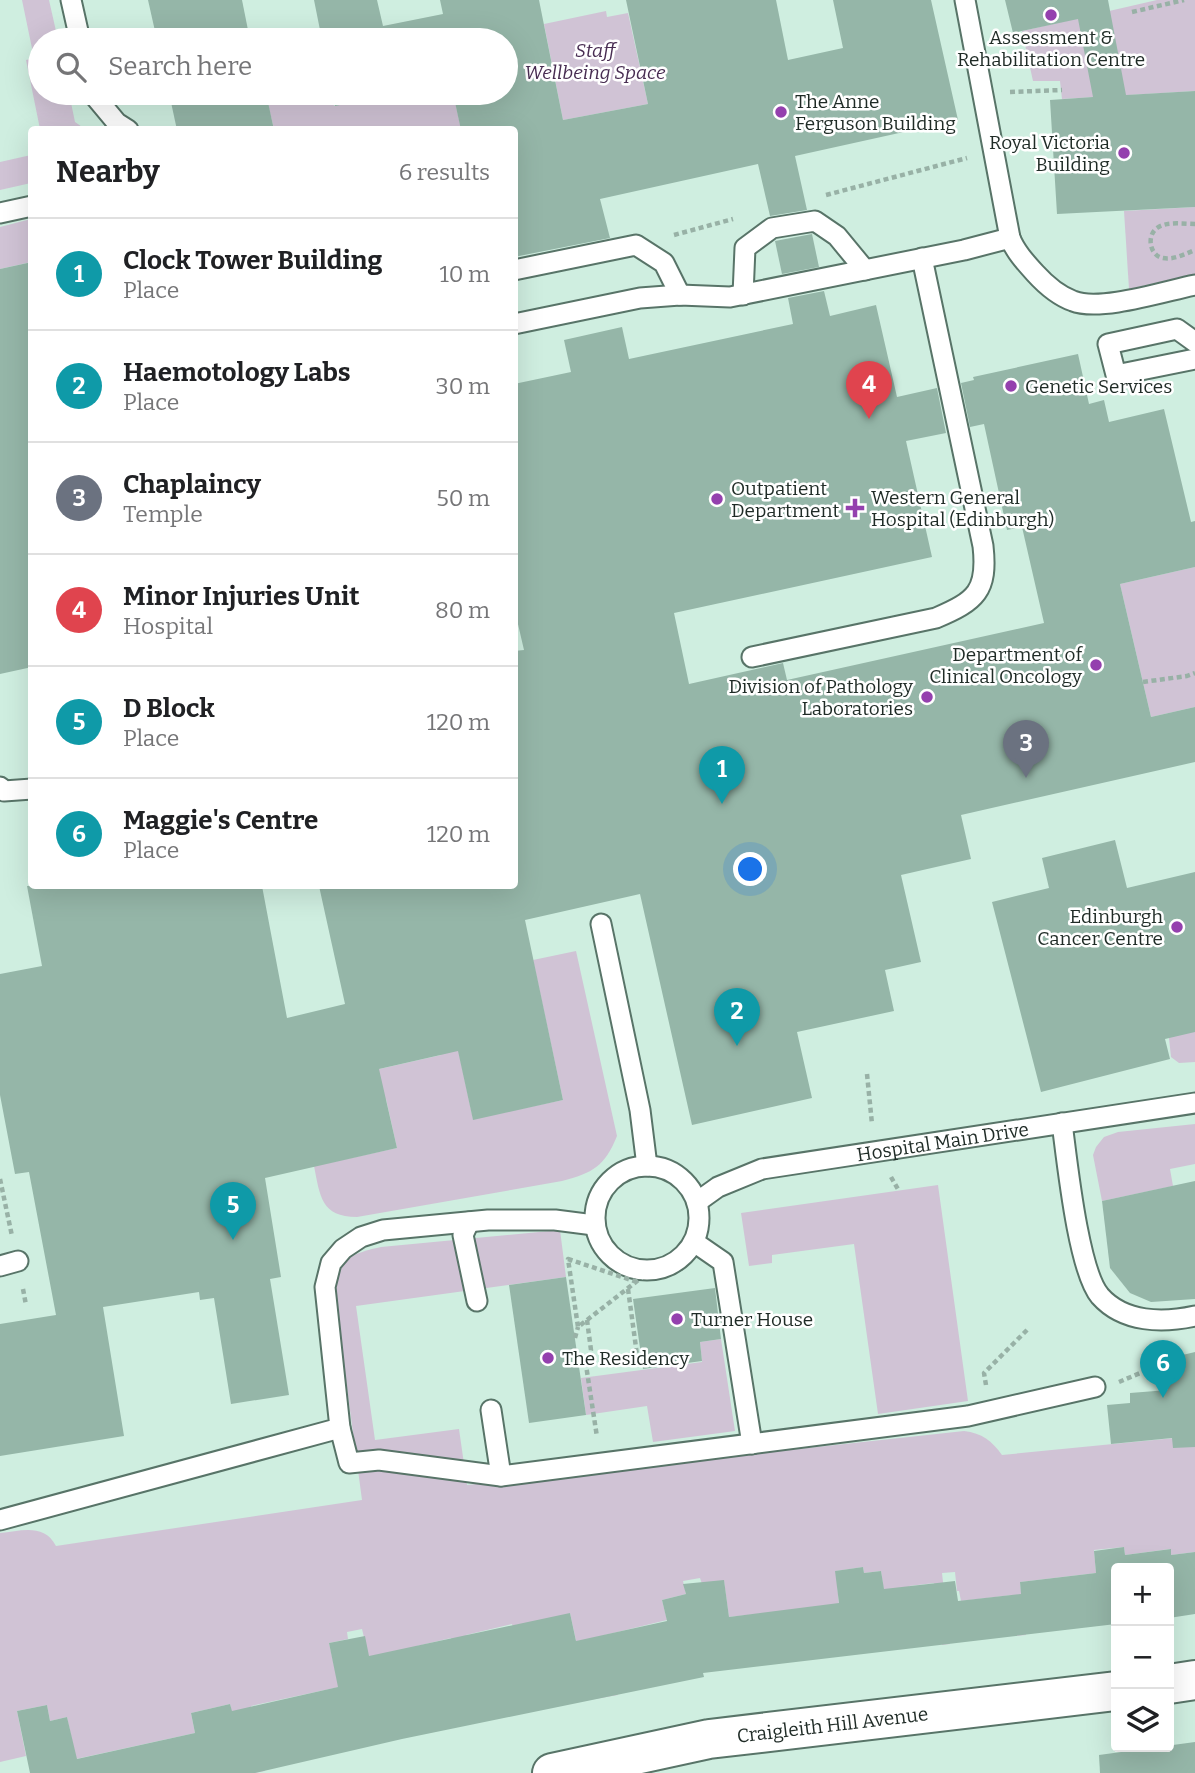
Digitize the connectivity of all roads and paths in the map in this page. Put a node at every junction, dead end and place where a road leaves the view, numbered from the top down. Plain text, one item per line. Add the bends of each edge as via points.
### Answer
1 (71, 0) edge
2 (965, 0) edge
3 (1184, 0) edge
4 (1132, 12) dead end
5 (77, 28) edge
6 (1062, 90) dead end
7 (983, 92) junction
8 (102, 105) edge
9 (122, 126) edge
10 (28, 207) edge
11 (0, 213) edge
12 (1195, 223) edge
13 (1010, 238) junction
14 (1195, 250) edge
15 (922, 258) junction
16 (518, 269) edge
17 (865, 270) junction
18 (1195, 285) edge
19 (680, 295) junction
20 (743, 295) junction
21 (518, 323) edge
22 (1195, 342) edge
23 (1195, 359) edge
24 (752, 657) dead end
25 (1195, 673) edge
26 (1143, 682) dead end
27 (0, 787) edge
28 (28, 789) edge
29 (601, 924) dead end
30 (1195, 1103) edge
31 (1062, 1123) junction
32 (647, 1166) junction
33 (697, 1202) junction
34 (469, 1222) junction
35 (594, 1225) junction
36 (694, 1242) junction
37 (644, 1276) junction
38 (628, 1288) junction
39 (477, 1301) dead end
40 (1195, 1316) edge
41 (587, 1320) junction
42 (1164, 1321) junction
43 (578, 1327) junction
44 (1029, 1328) dead end
45 (575, 1338) dead end
46 (638, 1362) dead end
47 (984, 1373) dead end
48 (1095, 1387) joint
49 (491, 1410) dead end
50 (340, 1428) junction
51 (752, 1444) junction
52 (601, 1463) junction
53 (501, 1476) junction
54 (0, 1520) edge
55 (1195, 1680) edge
56 (1174, 1683) edge
57 (1111, 1691) edge
58 (552, 1773) edge

1 - 5 lane
2 - 7 lane
3 - 4 path
6 - 7 path
7 - 13 lane
8 - 9 lane
10 - 11 lane
12 - 14 path via 1155,228 1150,246 1161,258
13 - 15 lane
13 - 18 lane via 1040,279 1075,302 1099,305
15 - 17 lane
15 - 24 lane via 983,546 983,579 976,594 960,608 936,618
16 - 19 lane via 636,245 664,263
17 - 20 lane
17 - 20 lane via 837,236 815,221 772,228 746,248
19 - 20 lane
19 - 21 lane via 640,298
22 - 23 lane via 1177,329 1108,344 1116,374
25 - 26 path
27 - 28 lane via 4,791
29 - 32 lane via 640,1110
30 - 31 lane, Hospital Main Drive
31 - 33 lane, Hospital Main Drive via 762,1169 718,1187
31 - 42 lane via 1087,1270 1099,1295 1126,1314
32 - 33 lane via 678,1176
32 - 35 lane via 614,1177 602,1190
33 - 36 lane
34 - 35 lane via 555,1220
34 - 39 lane via 463,1235
34 - 50 lane via 383,1230 343,1248 331,1263 325,1287
35 - 37 lane via 613,1259
36 - 37 lane via 676,1262
36 - 51 lane via 723,1262
37 - 38 path
37 - 43 path via 568,1259
38 - 41 path
38 - 46 path
40 - 42 lane
41 - 43 path
41 - 52 path via 591,1350 586,1365
42 - 48 path via 1165,1357 1159,1365 1132,1379
43 - 45 path
44 - 47 path
48 - 51 lane via 990,1412
49 - 53 lane
50 - 53 lane via 349,1463 379,1460
50 - 54 lane
51 - 52 lane
52 - 53 lane
55 - 56 street
57 - 58 street, Craigleith Hill Avenue via 709,1739

